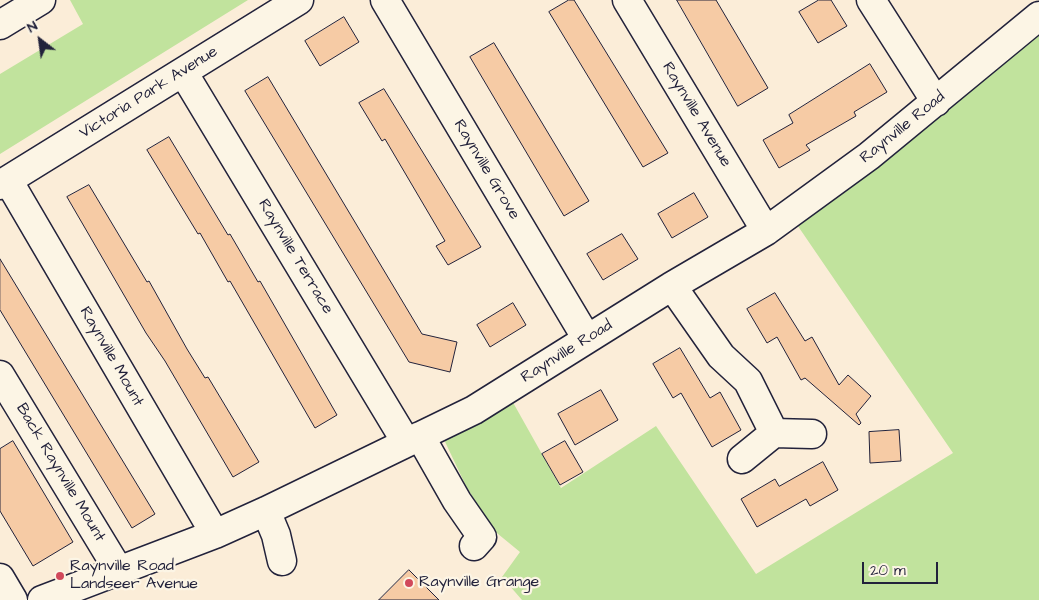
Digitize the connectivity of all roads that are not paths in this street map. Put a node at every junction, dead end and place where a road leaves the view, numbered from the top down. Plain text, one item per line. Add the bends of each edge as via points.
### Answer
1 (42, 0) edge
2 (299, 0) edge
3 (385, 0) edge
4 (627, 0) edge
5 (871, 0) edge
6 (1039, 16) edge
7 (0, 25) edge
8 (183, 72) junction
9 (936, 102) junction
10 (4, 182) edge
11 (766, 230) junction
12 (672, 286) junction
13 (587, 340) junction
14 (0, 375) edge
15 (774, 434) junction
16 (812, 434) dead end
17 (413, 439) junction
18 (742, 459) dead end
19 (266, 511) junction
20 (215, 534) junction
21 (474, 546) dead end
22 (282, 561) dead end
23 (119, 571) junction
24 (0, 578) edge
25 (71, 595) edge
26 (13, 600) edge
27 (42, 600) edge

1 - 7 street
2 - 8 street, Victoria Park Avenue
3 - 13 street, Raynville Grove
4 - 11 street, Raynville Avenue
5 - 9 street
6 - 9 street, Raynville Road
8 - 10 street, Victoria Park Avenue
8 - 17 street, Raynville Terrace
9 - 11 street, Raynville Road via 869,156
10 - 20 street, Raynville Mount
11 - 12 street, Raynville Road
12 - 13 street, Raynville Road
12 - 15 street via 720,356 748,382
13 - 17 street, Raynville Road via 474,410
14 - 23 street, Back Raynville Mount
15 - 16 street
15 - 18 street
17 - 19 street, Raynville Road
17 - 21 street, Raynville Terrace via 482,537
19 - 20 street, Raynville Road
19 - 22 street
20 - 23 street, Raynville Road
23 - 25 street, Raynville Road
24 - 26 street
25 - 27 street, Raynville Road

